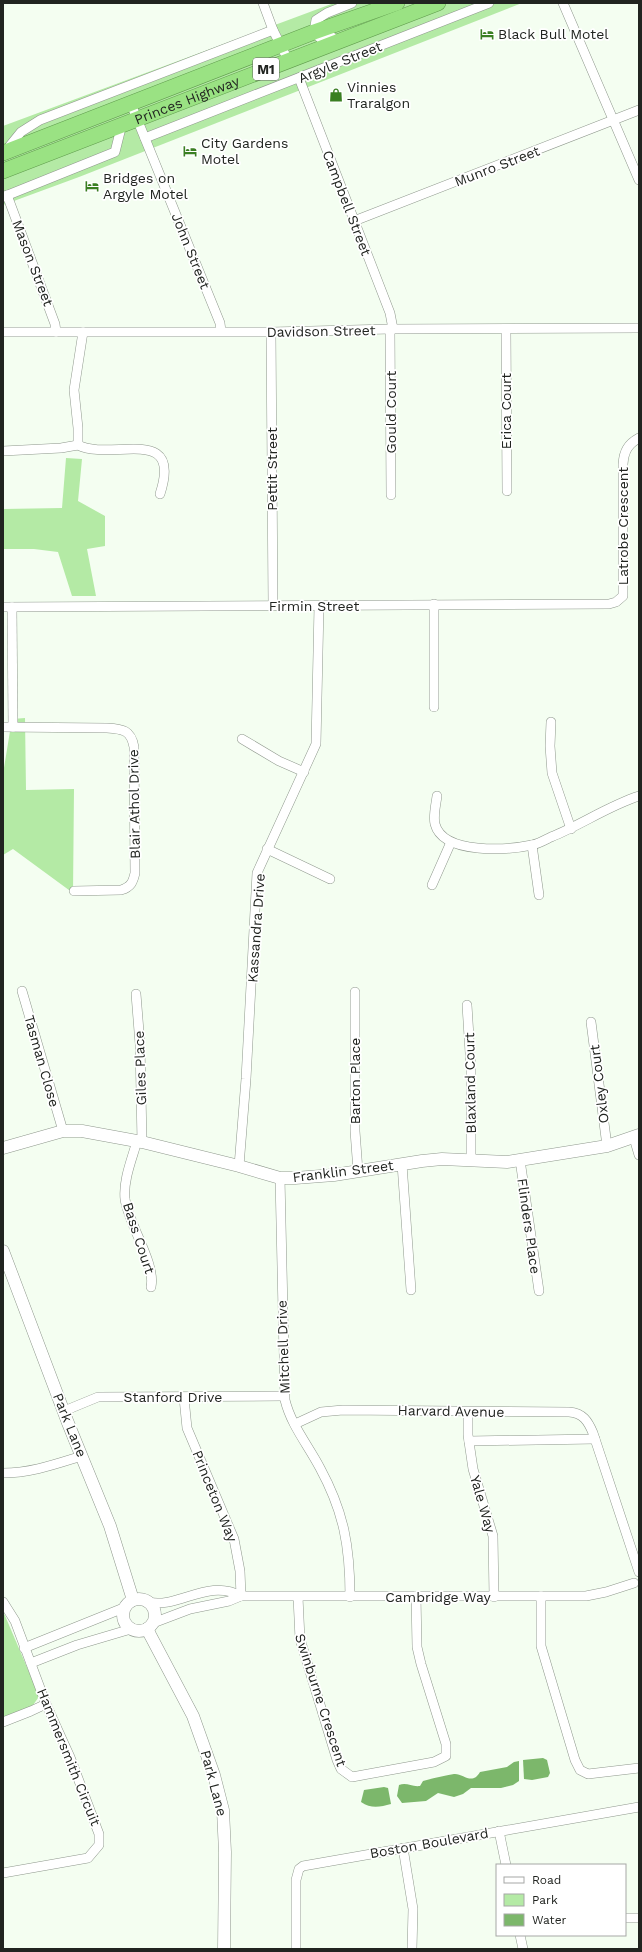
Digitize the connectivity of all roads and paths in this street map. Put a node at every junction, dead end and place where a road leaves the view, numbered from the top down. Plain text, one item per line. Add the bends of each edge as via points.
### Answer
1 (263, 3) edge
2 (352, 3) edge
3 (397, 3) edge
4 (438, 3) edge
5 (489, 3) edge
6 (563, 3) edge
7 (273, 30) junction
8 (368, 30) junction
9 (318, 36) junction
10 (285, 53) junction
11 (299, 78) junction
12 (131, 104) junction
13 (639, 110) edge
14 (137, 118) junction
15 (614, 120) junction
16 (122, 124) junction
17 (145, 138) junction
18 (3, 153) edge
19 (3, 171) edge
20 (639, 180) edge
21 (5, 196) edge
22 (354, 221) junction
23 (639, 328) edge
24 (392, 329) junction
25 (506, 330) junction
26 (221, 331) junction
27 (3, 332) edge
28 (56, 332) junction
29 (83, 332) junction
30 (271, 332) junction
31 (639, 438) edge
32 (78, 445) junction
33 (3, 451) edge
34 (507, 491) dead end
35 (160, 494) dead end
36 (391, 495) dead end
37 (623, 596) joint
38 (434, 604) junction
39 (273, 606) junction
40 (319, 606) junction
41 (7, 607) edge
42 (434, 707) dead end
43 (551, 722) dead end
44 (3, 727) edge
45 (13, 727) junction
46 (242, 739) dead end
47 (304, 772) junction
48 (437, 796) dead end
49 (639, 796) edge
50 (571, 829) junction
51 (451, 842) junction
52 (532, 845) junction
53 (268, 849) junction
54 (330, 879) dead end
55 (432, 885) dead end
56 (74, 891) dead end
57 (539, 895) dead end
58 (22, 991) dead end
59 (355, 992) dead end
60 (136, 994) dead end
61 (468, 1005) dead end
62 (591, 1022) dead end
63 (63, 1131) junction
64 (636, 1136) edge
65 (139, 1142) junction
66 (607, 1146) junction
67 (3, 1148) edge
68 (639, 1155) edge
69 (520, 1160) junction
70 (471, 1162) junction
71 (402, 1164) junction
72 (239, 1166) junction
73 (358, 1171) junction
74 (280, 1178) junction
75 (3, 1251) edge
76 (151, 1287) dead end
77 (411, 1290) dead end
78 (539, 1291) dead end
79 (284, 1396) junction
80 (184, 1398) junction
81 (64, 1411) junction
82 (468, 1412) junction
83 (294, 1424) junction
84 (595, 1439) junction
85 (469, 1441) junction
86 (82, 1456) junction
87 (3, 1473) edge
88 (639, 1572) edge
89 (636, 1585) edge
90 (241, 1596) junction
91 (416, 1596) junction
92 (541, 1596) junction
93 (298, 1597) junction
94 (350, 1597) junction
95 (494, 1597) junction
96 (3, 1602) edge
97 (148, 1602) junction
98 (130, 1604) junction
99 (82, 1626) junction
100 (150, 1626) junction
101 (131, 1629) junction
102 (88, 1641) junction
103 (24, 1648) junction
104 (31, 1663) junction
105 (46, 1704) junction
106 (3, 1722) edge
107 (639, 1768) edge
108 (639, 1807) edge
109 (499, 1831) junction
110 (402, 1848) junction
111 (506, 1864) edge
112 (3, 1873) edge
113 (626, 1918) edge
114 (639, 1918) edge
115 (520, 1936) edge
116 (224, 1949) edge
117 (296, 1949) edge
118 (412, 1949) edge
119 (523, 1949) edge

1 - 7 street
2 - 9 street via 316,20
3 - 9 highway, Princes Highway / M1
4 - 8 highway, Princes Highway / M1
5 - 11 street, Argyle Street
6 - 15 street
7 - 10 street
7 - 18 street via 40,120 21,132
8 - 9 street via 350,30
8 - 10 highway, Princes Highway / M1
9 - 10 highway, Princes Highway / M1
10 - 12 highway, Princes Highway / M1
10 - 14 highway, Princes Highway / M1
11 - 17 street, Argyle Street
11 - 22 street, Campbell Street
12 - 14 street, John Street
12 - 18 highway, Princes Highway / M1
13 - 15 street, Munro Street
14 - 16 highway, Princes Highway / M1
14 - 17 street, John Street
15 - 20 street
15 - 22 street, Munro Street
16 - 19 highway, Princes Highway / M1
16 - 21 street via 115,152
17 - 26 street, John Street via 220,323
21 - 28 street, Mason Street
22 - 24 street, Campbell Street via 390,313
23 - 25 street, Davidson Street
24 - 25 street, Davidson Street
24 - 30 street, Davidson Street
24 - 36 street, Gould Court
25 - 34 street, Erica Court
26 - 29 street, Davidson Street
26 - 30 street, Davidson Street
27 - 28 street, Davidson Street
28 - 29 street, Davidson Street
29 - 32 street via 74,390
30 - 39 street, Pettit Street
31 - 37 street, Latrobe Crescent via 632,441 626,449 623,464
32 - 33 street
32 - 35 street via 92,450 146,448 156,452 163,464 164,482
37 - 38 street, Firmin Street via 616,602 601,605
38 - 40 street, Firmin Street
38 - 42 street
39 - 40 street, Firmin Street
39 - 41 street, Firmin Street
40 - 47 street, Kassandra Drive via 316,744
41 - 45 street
43 - 50 street via 552,773
44 - 45 street, Blair Athol Drive
45 - 56 street, Blair Athol Drive via 108,728 119,729 132,737 135,872 132,883 128,888 121,890
46 - 47 street
47 - 53 street, Kassandra Drive
48 - 51 street via 435,823 441,834
49 - 50 street via 617,803
50 - 52 street
51 - 52 street via 470,848
51 - 55 street
52 - 57 street
53 - 54 street
53 - 72 street, Kassandra Drive via 257,873
58 - 63 street, Tasman Close
59 - 73 street, Barton Place via 355,1131
60 - 65 street, Giles Place via 140,1044
61 - 70 street, Blaxland Court
62 - 66 street, Oxley Court
63 - 65 street, Franklin Street via 100,1133
63 - 67 street, Franklin Street
64 - 66 street, Franklin Street
64 - 68 street
65 - 72 street, Franklin Street
65 - 76 street, Bass Court via 125,1188 125,1199 153,1279
66 - 69 street, Franklin Street
69 - 70 street, Franklin Street
69 - 78 street, Flinders Place
70 - 71 street, Franklin Street via 442,1159
71 - 73 street, Franklin Street
71 - 77 street
72 - 74 street, Franklin Street
73 - 74 street, Franklin Street via 311,1178
74 - 79 street, Mitchell Drive
75 - 81 street, Park Lane
79 - 80 street, Stanford Drive
79 - 83 street, Mitchell Drive
80 - 81 street, Stanford Drive via 98,1397
80 - 90 street, Princeton Way via 187,1428 234,1539 240,1571
81 - 86 street, Park Lane
82 - 83 street, Harvard Avenue via 331,1410
82 - 84 street, Harvard Avenue via 579,1413 586,1420
82 - 85 street, Yale Way
83 - 94 street, Mitchell Drive via 320,1467 338,1509 348,1548
84 - 85 street, Harvard Avenue
84 - 88 street, Harvard Avenue
85 - 95 street, Yale Way via 473,1469 493,1536
86 - 87 street via 38,1470
86 - 98 street, Park Lane via 110,1526
88 - 89 street via 634,1578
89 - 92 street, Cambridge Way via 595,1595
90 - 93 street, Cambridge Way
90 - 97 street, Cambridge Way via 233,1592 212,1590 164,1603
90 - 100 street, Cambridge Way via 190,1609
91 - 93 street, Swinburne Crescent via 421,1664 446,1744 446,1756 434,1762 352,1777 341,1769 339,1764 300,1639
91 - 94 street, Cambridge Way
91 - 95 street, Cambridge Way
92 - 95 street, Cambridge Way
92 - 107 street via 540,1633 544,1662 580,1770 588,1774
93 - 94 street, Cambridge Way
96 - 103 street, Hammersmith Circuit via 15,1621
97 - 98 street via 143,1600
97 - 100 street via 156,1615
98 - 99 street
98 - 101 street via 123,1614
99 - 102 street
99 - 103 street
100 - 101 street via 137,1631
100 - 116 street, Park Lane via 193,1716 214,1775 223,1810
101 - 102 street
102 - 104 street
103 - 104 street, Hammersmith Circuit
104 - 105 street, Hammersmith Circuit
105 - 106 street
105 - 112 street, Hammersmith Circuit via 70,1757 99,1834 99,1845 88,1858
108 - 109 street, Boston Boulevard
109 - 110 street, Boston Boulevard
109 - 111 street
110 - 117 street, Boston Boulevard via 308,1865 299,1869 296,1880
110 - 118 street via 412,1908
113 - 114 street
115 - 119 street

